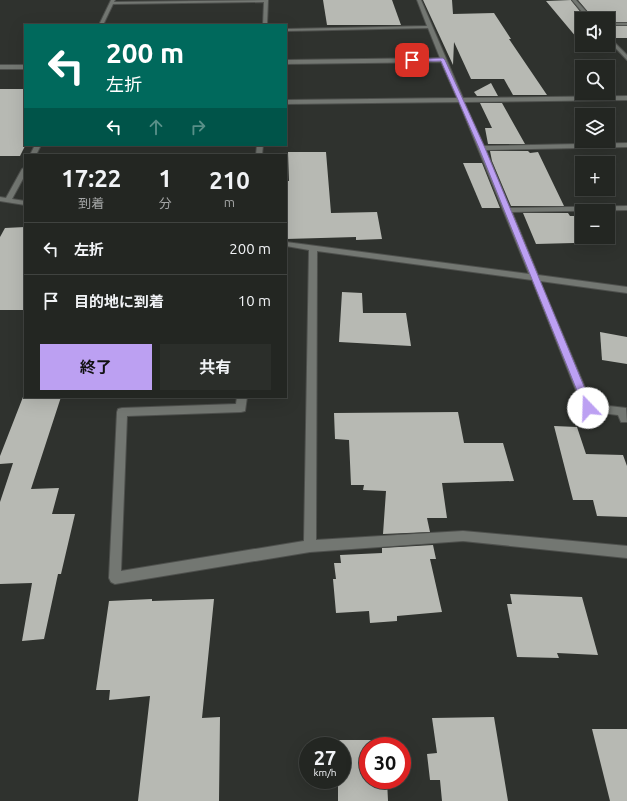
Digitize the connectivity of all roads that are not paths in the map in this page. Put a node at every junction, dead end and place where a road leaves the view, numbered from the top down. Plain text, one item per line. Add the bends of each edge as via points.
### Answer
1 (418, 0) edge
2 (574, 0) edge
3 (266, 1) edge
4 (112, 2) edge
5 (585, 12) edge
6 (101, 24) edge
7 (265, 24) edge
8 (615, 24) edge
9 (627, 24) edge
10 (429, 27) junction
11 (287, 30) edge
12 (615, 44) edge
13 (627, 57) edge
14 (443, 60) junction
15 (287, 62) edge
16 (0, 67) edge
17 (24, 67) edge
18 (627, 98) edge
19 (461, 100) junction
20 (287, 102) edge
21 (627, 145) edge
22 (482, 148) junction
23 (24, 171) edge
24 (0, 199) edge
25 (8, 200) junction
26 (24, 203) edge
27 (627, 208) edge
28 (507, 210) junction
29 (287, 244) edge
30 (313, 247) junction
31 (534, 276) junction
32 (627, 290) edge
33 (242, 398) edge
34 (625, 419) dead end
35 (310, 546) junction
36 (627, 552) edge

1 - 10 street
2 - 5 street
3 - 4 street
3 - 7 street
4 - 6 street
8 - 9 street
10 - 11 street
10 - 14 street
12 - 13 street
14 - 15 street
14 - 19 street
16 - 17 street
18 - 19 street
19 - 20 street
19 - 22 street
21 - 22 street
22 - 28 street
23 - 25 street
24 - 25 street
25 - 26 street
27 - 28 street
28 - 31 street
29 - 30 street
30 - 31 street
30 - 35 street
31 - 32 street
31 - 34 street via 588,408 622,411
33 - 35 street via 241,408 122,412 115,578
35 - 36 street via 463,536

